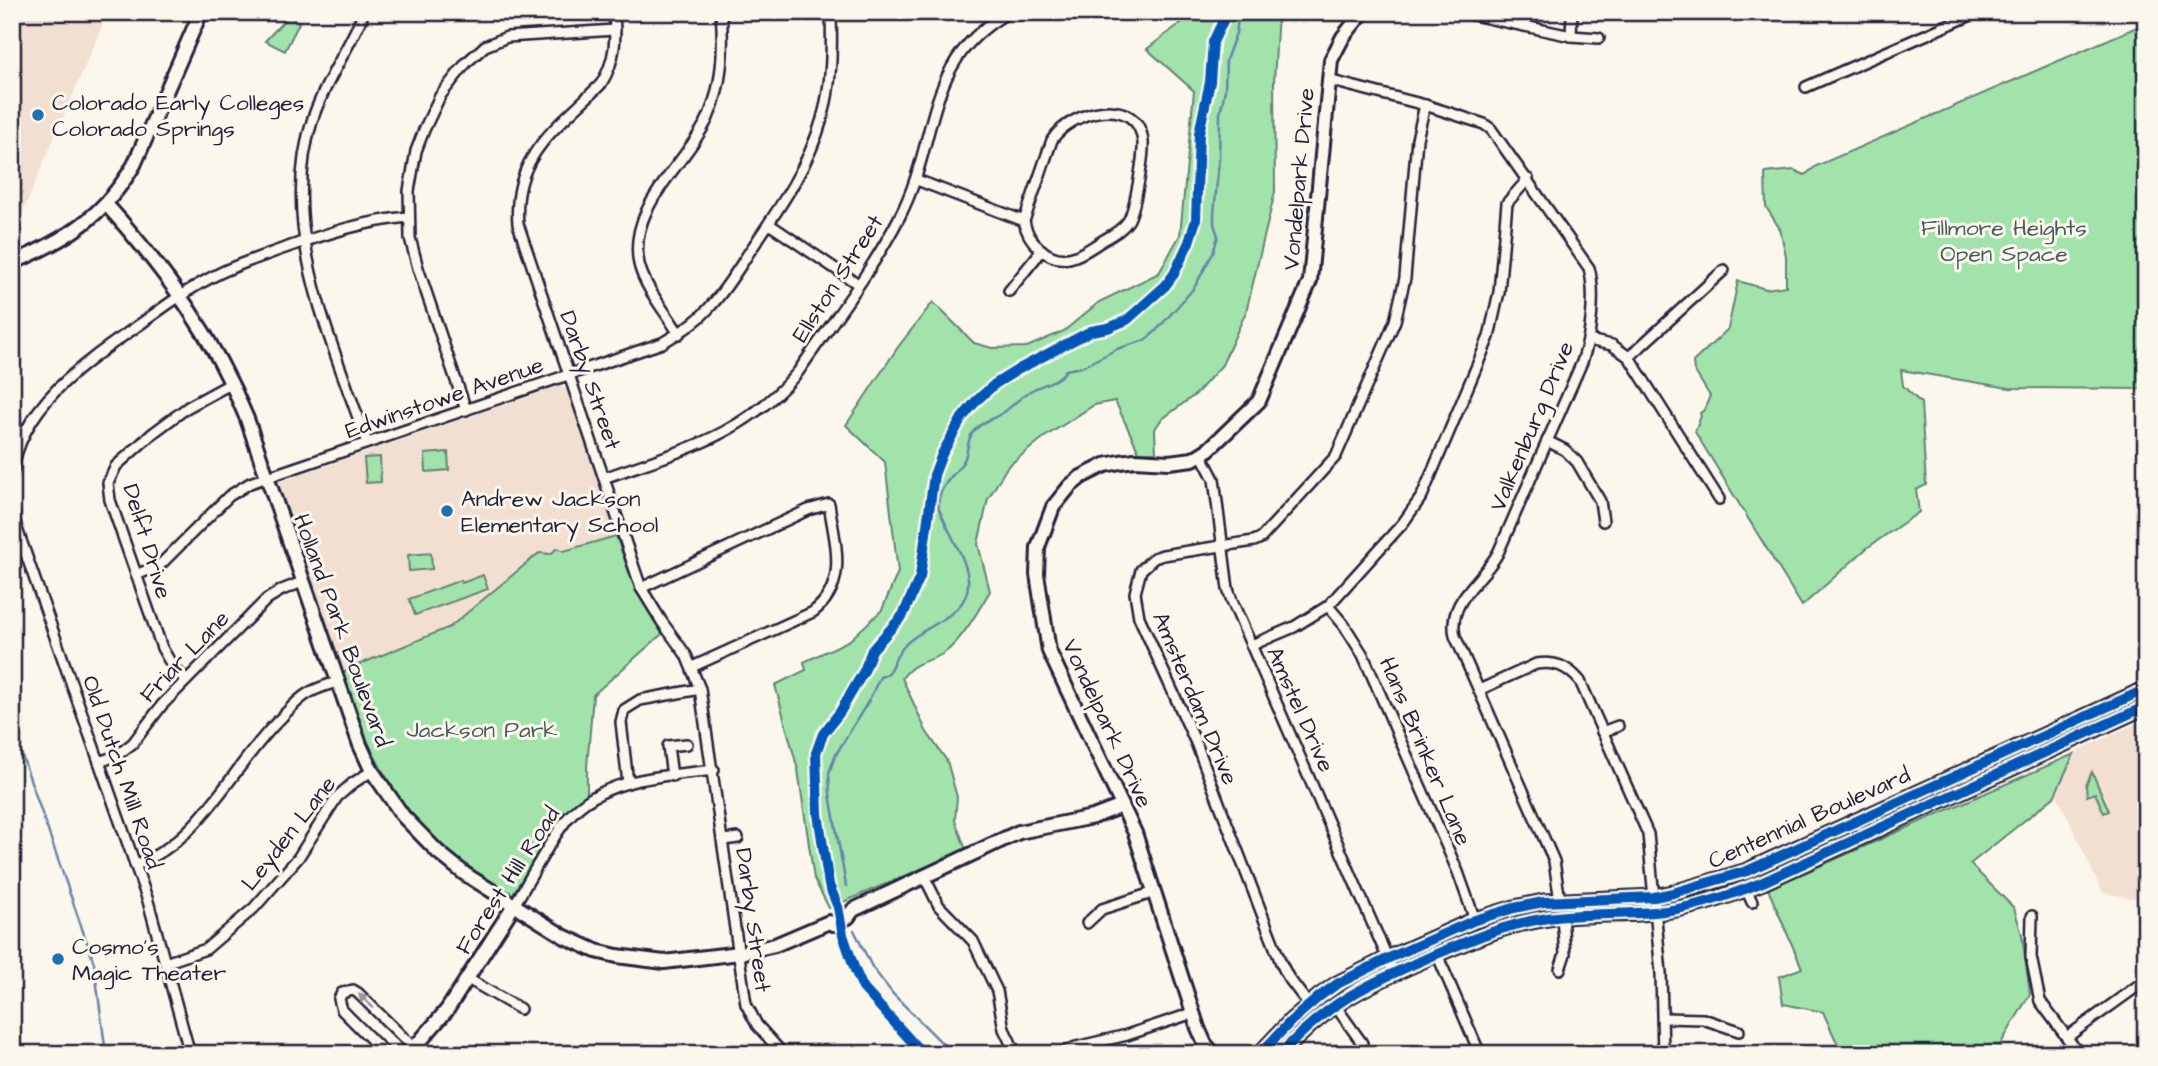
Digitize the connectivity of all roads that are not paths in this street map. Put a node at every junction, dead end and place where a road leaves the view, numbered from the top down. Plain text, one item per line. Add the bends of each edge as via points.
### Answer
1 (201, 12) edge
2 (364, 12) edge
3 (614, 12) edge
4 (721, 12) edge
5 (831, 12) edge
6 (1009, 12) edge
7 (1363, 12) edge
8 (1459, 12) edge
9 (1572, 12) edge
10 (1978, 12) edge
11 (615, 30) junction
12 (1571, 36) junction
13 (1599, 38) dead end
14 (1328, 80) junction
15 (1806, 87) dead end
16 (1425, 106) junction
17 (1528, 179) junction
18 (917, 180) junction
19 (106, 204) junction
20 (408, 217) junction
21 (1024, 221) junction
22 (769, 224) junction
23 (304, 241) junction
24 (1042, 250) junction
25 (12, 263) edge
26 (1724, 270) dead end
27 (858, 284) junction
28 (1009, 290) dead end
29 (181, 295) junction
30 (679, 334) junction
31 (1588, 340) junction
32 (1629, 357) junction
33 (569, 375) junction
34 (232, 383) junction
35 (466, 410) junction
36 (1547, 441) junction
37 (367, 443) junction
38 (1201, 454) junction
39 (12, 475) edge
40 (267, 478) junction
41 (604, 478) junction
42 (1719, 499) dead end
43 (12, 506) edge
44 (1603, 521) dead end
45 (1222, 547) junction
46 (136, 575) junction
47 (302, 582) junction
48 (641, 588) junction
49 (1328, 606) junction
50 (1252, 645) junction
51 (692, 667) junction
52 (186, 680) junction
53 (337, 682) junction
54 (700, 689) junction
55 (2146, 689) edge
56 (1479, 690) junction
57 (2146, 706) edge
58 (1618, 726) dead end
59 (1602, 732) junction
60 (687, 744) dead end
61 (99, 762) junction
62 (714, 770) junction
63 (372, 771) junction
64 (672, 776) junction
65 (628, 783) junction
66 (1122, 806) junction
67 (738, 838) dead end
68 (724, 840) junction
69 (135, 865) junction
70 (925, 878) junction
71 (1155, 892) junction
72 (1654, 897) junction
73 (1560, 901) junction
74 (514, 905) junction
75 (1656, 912) junction
76 (2032, 916) dead end
77 (1562, 917) junction
78 (1475, 920) junction
79 (1087, 923) dead end
80 (740, 953) junction
81 (1437, 954) junction
82 (1389, 958) junction
83 (165, 963) junction
84 (1560, 969) dead end
85 (1394, 972) junction
86 (468, 979) junction
87 (2146, 980) edge
88 (1334, 1004) junction
89 (1309, 1005) junction
90 (520, 1009) dead end
91 (1193, 1013) junction
92 (1663, 1018) junction
93 (1739, 1031) dead end
94 (2067, 1037) junction
95 (1362, 1043) dead end
96 (12, 1048) edge
97 (412, 1051) edge
98 (15, 1054) edge
99 (190, 1054) edge
100 (386, 1054) edge
101 (783, 1054) edge
102 (1016, 1054) edge
103 (1059, 1054) edge
104 (1214, 1054) edge
105 (1260, 1054) edge
106 (1281, 1054) edge
107 (1479, 1054) edge
108 (1663, 1054) edge
109 (2079, 1054) edge

1 - 19 street via 134,165
2 - 23 street via 320,100 306,144 301,191
3 - 11 street, Darby Street
4 - 30 street via 723,58 714,102 698,136 649,207 638,238 645,280
5 - 22 street, Edwinstowe Avenue via 832,51 822,119 802,171
6 - 18 street, Ellston Street via 970,39 949,69
7 - 14 street, Vondelpark Drive via 1336,48
8 - 12 street
9 - 12 street
10 - 15 street
11 - 20 street via 507,37 475,54 440,96 424,130 412,170
11 - 33 street, Darby Street via 615,48 601,84 539,146 518,190 522,239
12 - 13 street
14 - 16 street, Valkenburg Drive
14 - 38 street, Vondelpark Drive via 1310,281 1259,401
16 - 17 street, Valkenburg Drive via 1492,129
16 - 45 street, Amsterdam Drive via 1417,139 1399,309 1343,442 1327,468 1268,533 1254,541
17 - 31 street, Valkenburg Drive via 1589,268
17 - 49 street via 1507,203 1499,292 1489,337 1427,485 1403,523
18 - 21 street
18 - 27 street, Ellston Street via 881,252
19 - 25 street via 76,231
19 - 29 street, Holland Park Boulevard
20 - 23 street via 358,224
20 - 35 street via 414,255
21 - 24 street via 1028,236
21 - 24 street via 1058,131 1076,118 1098,112 1110,110 1131,118 1143,145 1133,211 1127,222 1077,256 1061,258
22 - 27 street
22 - 30 street, Edwinstowe Avenue via 721,294
23 - 29 street via 240,264
23 - 37 street via 318,299
24 - 28 street
26 - 32 street
27 - 41 street, Ellston Street via 787,386 751,415 707,442
29 - 34 street, Holland Park Boulevard
29 - 39 street via 103,349 52,394 24,436
30 - 33 street, Edwinstowe Avenue
31 - 32 street via 1612,345
31 - 36 street, Valkenburg Drive
32 - 42 street
33 - 35 street, Edwinstowe Avenue
33 - 41 street, Darby Street
34 - 40 street, Holland Park Boulevard
34 - 46 street, Delft Drive via 153,432 110,475 107,491
35 - 37 street, Edwinstowe Avenue
36 - 44 street via 1577,462 1600,501
36 - 56 street, Valkenburg Drive via 1499,553 1456,608 1455,636
37 - 40 street, Edwinstowe Avenue
38 - 45 street, Amstel Drive via 1214,479
38 - 66 street, Vondelpark Drive via 1183,462 1105,465 1081,478 1053,506 1038,547 1037,574 1049,651
40 - 46 street, Edwinstowe Avenue via 229,496 160,565
40 - 47 street, Holland Park Boulevard
41 - 48 street, Darby Street
43 - 61 street, Old Dutch Mill Road
45 - 50 street, Amstel Drive via 1228,589
45 - 89 street, Amsterdam Drive via 1163,555 1147,564 1135,593 1139,617 1196,743 1281,963
46 - 52 street, Delft Drive via 162,648
47 - 52 street, Friar Lane via 267,599
47 - 53 street, Holland Park Boulevard
48 - 51 street, Darby Street
48 - 51 street via 829,504 836,577 827,599 813,612
49 - 50 street
49 - 78 street, Hans Brinker Lane via 1363,655
50 - 82 street, Amstel Drive
51 - 54 street, Darby Street
52 - 61 street, Friar Lane via 133,743
53 - 63 street, Holland Park Boulevard
53 - 69 street via 297,702 259,740 181,839
54 - 62 street, Darby Street
54 - 65 street via 640,700 624,710 621,722
55 - 72 main road, Centennial Boulevard via 1747,872
56 - 59 street via 1536,664 1556,663 1580,681
56 - 73 street, Valkenburg Drive via 1554,861
57 - 75 main road, Centennial Boulevard via 1749,896
58 - 59 street
59 - 72 street via 1648,834
60 - 64 street via 668,746
61 - 69 street, Old Dutch Mill Road
62 - 64 street, Forest Hill Road
62 - 68 street, Darby Street
63 - 74 street, Holland Park Boulevard via 402,816 438,852
63 - 83 street, Leyden Lane via 337,797 293,864 254,908 206,948
64 - 65 street, Forest Hill Road
65 - 74 street, Forest Hill Road via 600,793 569,817
66 - 70 street, Holland Park Boulevard via 1093,817 1019,832
66 - 71 street, Vondelpark Drive
67 - 68 street
68 - 80 street, Darby Street
69 - 83 street, Old Dutch Mill Road
70 - 80 street, Holland Park Boulevard via 853,910 848,917
70 - 102 street via 939,906 973,941 996,991 1004,1029
71 - 79 street via 1102,909
71 - 91 street, Vondelpark Drive
72 - 73 main road, Centennial Boulevard
72 - 75 street
73 - 78 main road, Centennial Boulevard
74 - 80 street, Holland Park Boulevard via 565,937 617,957 664,962
74 - 86 street, Forest Hill Road
75 - 77 main road, Centennial Boulevard
75 - 92 street
76 - 94 street via 2031,957 2040,1001
77 - 81 main road, Centennial Boulevard via 1493,930
77 - 84 street via 1565,954
78 - 82 main road, Centennial Boulevard
80 - 101 street, Darby Street via 748,1010
81 - 85 main road, Centennial Boulevard
81 - 107 street
82 - 85 street, Amstel Drive
82 - 89 main road, Centennial Boulevard via 1337,984
83 - 99 street, Old Dutch Mill Road
85 - 88 main road, Centennial Boulevard
86 - 90 street
86 - 97 street, Forest Hill Road
87 - 94 street
88 - 95 street
88 - 106 main road, Centennial Boulevard
89 - 105 main road, Centennial Boulevard
91 - 103 street
91 - 104 street, Vondelpark Drive
92 - 93 street via 1703,1019
92 - 108 street
94 - 109 street
96 - 98 main road
97 -> 100 street via 358,993 342,993 342,1010

